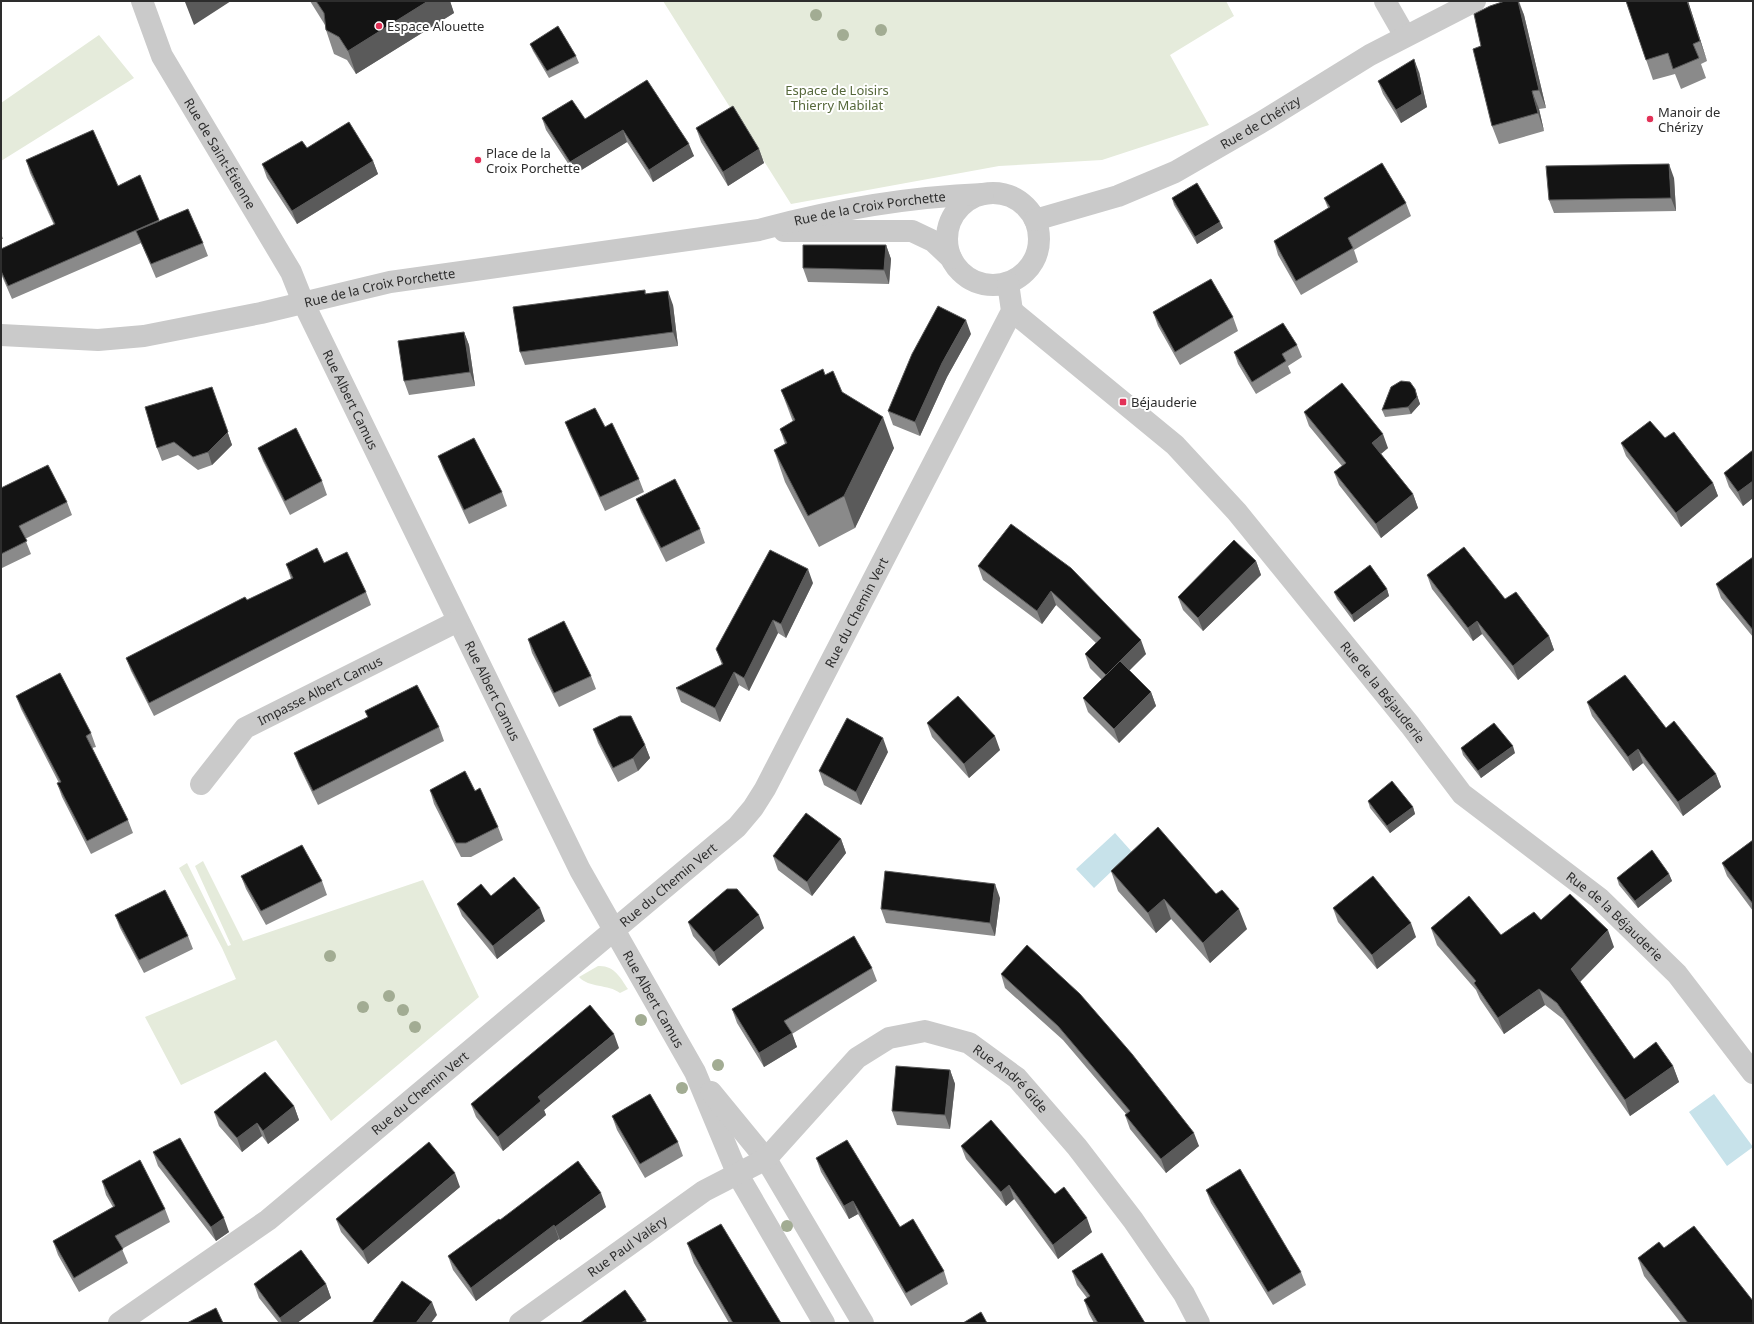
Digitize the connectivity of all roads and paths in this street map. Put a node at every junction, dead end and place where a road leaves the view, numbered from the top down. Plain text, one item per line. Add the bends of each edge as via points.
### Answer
1 (142, 1) edge
2 (1386, 1) edge
3 (1474, 1) edge
4 (1404, 36) junction
5 (983, 194) junction
6 (1035, 220) junction
7 (759, 230) junction
8 (951, 258) junction
9 (1008, 282) junction
10 (303, 302) junction
11 (1012, 311) junction
12 (1, 335) edge
13 (458, 622) junction
14 (202, 784) dead end
15 (614, 931) junction
16 (695, 1072) junction
17 (1753, 1073) edge
18 (766, 1159) junction
19 (738, 1175) junction
20 (118, 1323) edge
21 (520, 1323) edge
22 (824, 1323) edge
23 (863, 1323) edge
24 (1199, 1323) edge

1 - 10 street, Rue de Saint-Étienne via 162,56 292,272
2 - 4 street
3 - 4 street, Rue de Chérizy
4 - 6 street, Rue de Chérizy via 1175,172 1118,196
5 - 6 street via 999,193 1014,197 1026,207
5 - 7 street, Rue de la Croix Porchette via 945,195 829,212
5 - 8 street via 968,200 957,210 949,225 947,242
6 - 9 street via 1040,235 1038,250 1032,264 1022,275
7 - 8 street, Rue de la Croix Porchette via 912,231 933,241
7 - 10 street, Rue de la Croix Porchette via 390,282
8 - 9 street via 961,272 975,281 992,285
9 - 11 street
10 - 12 street, Rue de la Croix Porchette via 187,329 144,336 98,340
10 - 13 street, Rue Albert Camus
11 - 15 street, Rue du Chemin Vert via 757,802 737,827
11 - 17 street, Rue de la Béjauderie via 1175,445 1237,512 1405,719 1462,794 1599,898 1676,974
13 - 14 street, Impasse Albert Camus via 246,728
13 - 15 street, Rue Albert Camus via 580,870
15 - 16 street, Rue Albert Camus
15 - 20 street, Rue du Chemin Vert via 268,1220
16 - 18 street, Rue Albert Camus
16 - 19 street, Rue Albert Camus
18 - 19 street
18 - 23 street, Rue Albert Camus
18 - 24 street, Rue André Gide via 857,1058 889,1038 925,1031 969,1043 1017,1078 1077,1147 1137,1226 1184,1294
19 - 21 street, Rue Paul Valéry via 704,1192
19 - 22 street, Rue Albert Camus

